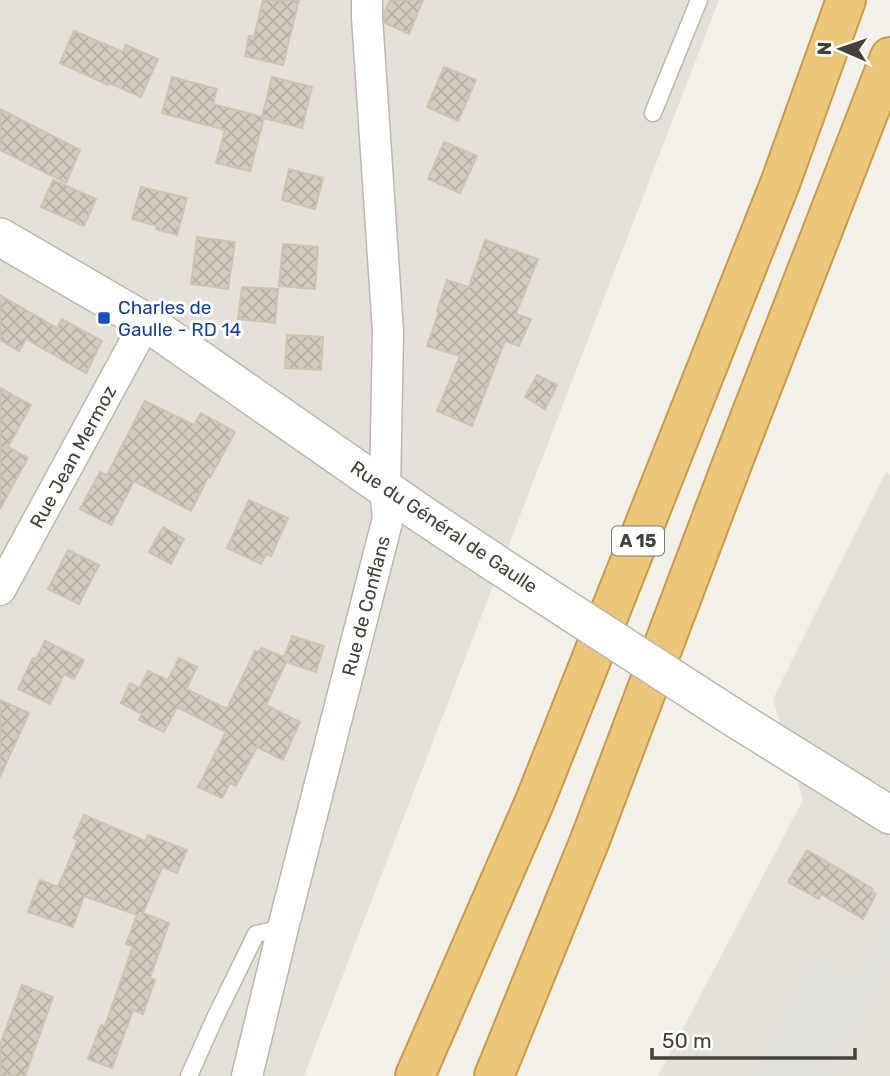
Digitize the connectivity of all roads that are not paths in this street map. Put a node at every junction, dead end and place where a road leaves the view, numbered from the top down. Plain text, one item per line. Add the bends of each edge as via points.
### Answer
1 (367, 0) edge
2 (699, 0) edge
3 (846, 0) edge
4 (890, 57) edge
5 (653, 113) dead end
6 (0, 237) edge
7 (146, 322) junction
8 (385, 488) junction
9 (0, 590) edge
10 (890, 815) edge
11 (283, 928) junction
12 (189, 1076) edge
13 (247, 1076) edge
14 (415, 1076) edge
15 (494, 1076) edge

1 - 8 street, Rue de Conflans via 388,332
2 - 5 lane
3 - 14 highway, A 15 via 780,181 535,801
4 - 15 highway via 590,840
6 - 7 street, Rue du Général de Gaulle
7 - 8 street, Rue du Général de Gaulle
7 - 9 street, Rue Jean Mermoz
8 - 10 street, Rue du Général de Gaulle, bridge
8 - 11 street, Rue de Conflans via 388,517
11 - 12 lane via 256,934
11 - 13 street, Rue de Conflans

